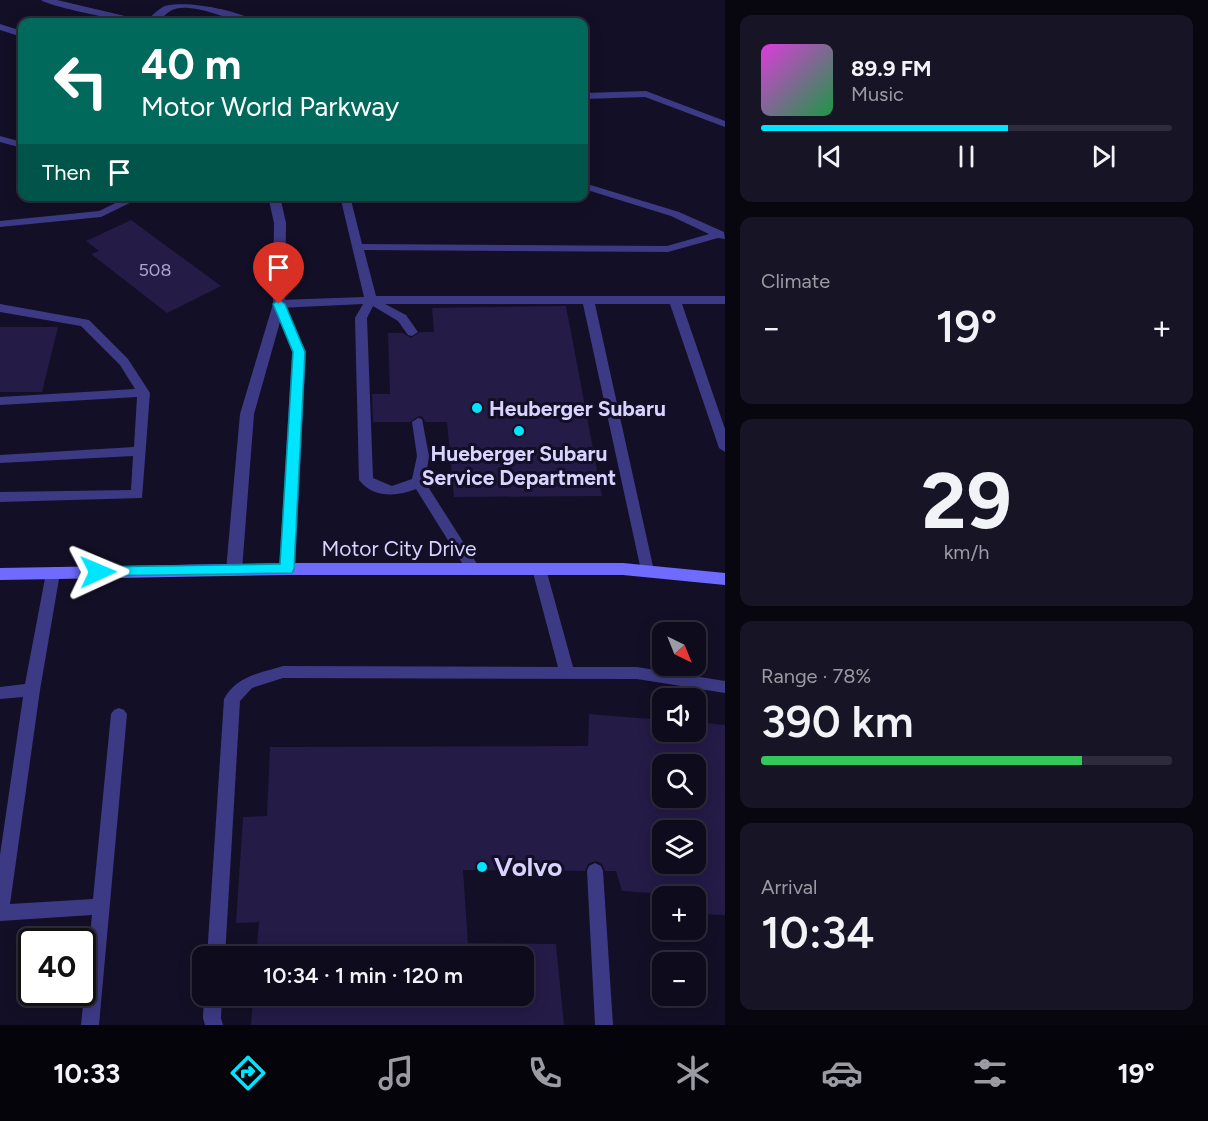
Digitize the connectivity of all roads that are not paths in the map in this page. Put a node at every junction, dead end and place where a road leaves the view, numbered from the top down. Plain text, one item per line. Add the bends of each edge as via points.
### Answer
1 (45, 0) edge
2 (126, 18) edge
3 (155, 18) edge
4 (241, 18) edge
5 (0, 27) edge
6 (18, 33) edge
7 (588, 96) edge
8 (725, 124) edge
9 (0, 139) edge
10 (18, 144) edge
11 (588, 187) edge
12 (128, 201) edge
13 (274, 201) edge
14 (346, 201) edge
15 (0, 224) edge
16 (722, 236) edge
17 (358, 247) junction
18 (371, 300) junction
19 (588, 300) junction
20 (675, 300) junction
21 (725, 300) edge
22 (279, 304) junction
23 (0, 308) edge
24 (412, 332) dead end
25 (144, 393) junction
26 (0, 401) edge
27 (418, 422) dead end
28 (725, 448) edge
29 (140, 451) junction
30 (0, 459) edge
31 (418, 482) junction
32 (0, 497) edge
33 (287, 569) junction
34 (539, 569) junction
35 (234, 570) junction
36 (474, 570) junction
37 (647, 571) junction
38 (53, 573) junction
39 (0, 574) edge
40 (725, 579) edge
41 (567, 673) junction
42 (725, 687) edge
43 (32, 690) junction
44 (0, 693) edge
45 (119, 714) dead end
46 (595, 871) dead end
47 (100, 907) junction
48 (0, 913) edge
49 (217, 946) edge
50 (213, 1006) edge
51 (90, 1025) edge
52 (214, 1025) edge
53 (604, 1025) edge

1 - 2 lane
3 - 4 lane via 170,6 197,2
5 - 6 street
7 - 8 lane via 646,94
9 - 10 lane
11 - 16 lane via 675,214
12 - 15 lane via 101,214
13 - 22 street via 280,223
14 - 17 lane
16 - 17 lane via 668,249
17 - 18 lane
18 - 19 lane
18 - 22 lane
18 - 24 lane via 402,318
18 - 31 lane via 361,318 366,480 382,490 398,493
19 - 20 lane
19 - 37 lane
20 - 21 lane
20 - 28 lane
22 - 33 street via 299,352
22 - 35 street via 247,414
23 - 25 lane via 85,323 124,362
25 - 26 lane
25 - 29 lane
27 - 31 lane via 423,456
29 - 30 lane
29 - 32 lane via 136,495
31 - 36 lane
33 - 35 street, Motor City Drive
33 - 36 street, Motor City Drive
34 - 36 street, Motor City Drive
34 - 37 street, Motor City Drive
34 - 41 lane
35 - 38 street, Motor City Drive
37 - 40 street, Motor City Drive
38 - 39 street, Motor City Drive
38 - 43 lane
41 - 42 lane via 637,673
41 - 49 lane via 283,672 246,683 232,699
43 - 44 lane
43 - 48 lane
45 - 47 lane
46 - 53 lane
47 - 48 lane
47 - 51 lane
50 - 52 lane

